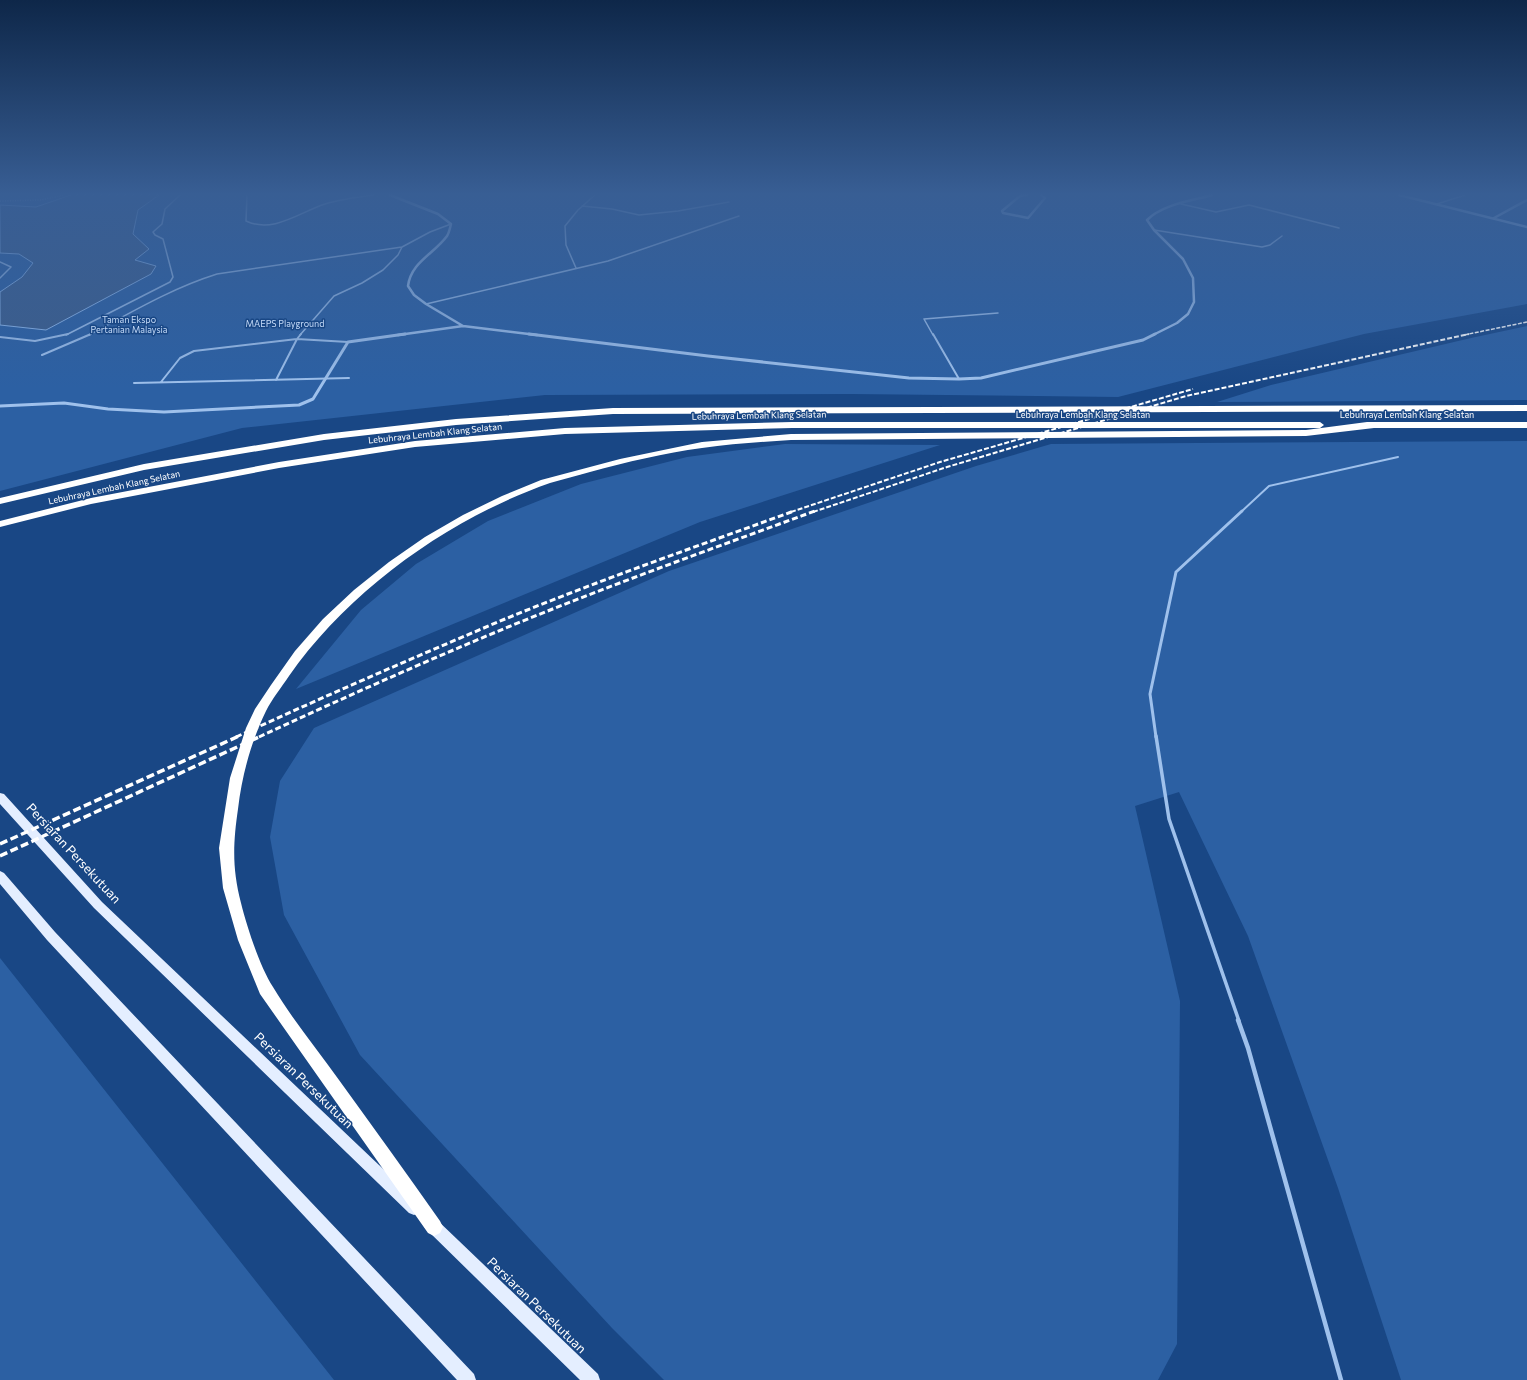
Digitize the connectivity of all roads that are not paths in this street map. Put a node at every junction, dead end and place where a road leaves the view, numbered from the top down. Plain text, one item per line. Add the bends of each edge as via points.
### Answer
1 (169, 259) edge
2 (315, 259) edge
3 (393, 259) edge
4 (423, 259) edge
5 (572, 259) edge
6 (609, 259) edge
7 (1183, 259) edge
8 (0, 262) edge
9 (576, 268) junction
10 (0, 278) edge
11 (426, 304) junction
12 (998, 313) dead end
13 (463, 326) junction
14 (0, 337) edge
15 (297, 339) junction
16 (348, 342) junction
17 (42, 355) dead end
18 (349, 378) dead end
19 (325, 379) junction
20 (959, 379) junction
21 (276, 380) junction
22 (161, 382) junction
23 (134, 383) dead end
24 (0, 406) edge
25 (1527, 408) edge
26 (1374, 424) junction
27 (1527, 425) edge
28 (1398, 457) dead end
29 (0, 501) edge
30 (0, 524) edge
31 (0, 796) edge
32 (0, 876) edge
33 (434, 1227) junction
34 (468, 1380) edge
35 (592, 1380) edge
36 (1341, 1380) edge

1 - 14 lane via 173,277 170,282 64,336 35,341
2 - 17 lane via 240,270 197,280 85,337
3 - 15 lane via 367,280 334,296
4 - 11 street via 415,267 408,286 414,295
5 - 9 lane
6 - 9 lane
7 - 20 street via 1193,278 1194,302 1188,314 1177,323 1143,340 981,378
8 - 10 lane via 11,267
9 - 11 lane
11 - 13 street
12 - 20 lane via 924,320
13 - 16 street
13 - 20 street via 909,378
15 - 16 lane
15 - 21 lane
15 - 22 lane via 194,351 180,358
16 - 19 street
18 - 19 lane
19 - 21 lane
19 - 24 street via 313,399 299,404 164,412 64,404
21 - 22 lane
22 - 23 lane
25 - 29 highway, Lebuhraya Lembah Klang Selatan via 613,411 456,422 324,437 144,467
26 - 27 highway, Lebuhraya Lembah Klang Selatan
26 - 30 highway, Lebuhraya Lembah Klang Selatan via 792,425 564,431 415,444 279,465 91,501
26 - 33 highway via 1306,433 791,437 718,443 635,457 544,482 492,505 446,530 401,558 359,592 307,644 258,715 234,786 226,852 228,873 234,905 252,960 265,989
28 - 36 lane via 1270,486 1176,572 1150,694 1169,819 1248,1048
31 - 33 main road, Persiaran Persekutuan via 98,905
32 - 34 main road via 51,936
33 - 35 main road, Persiaran Persekutuan

